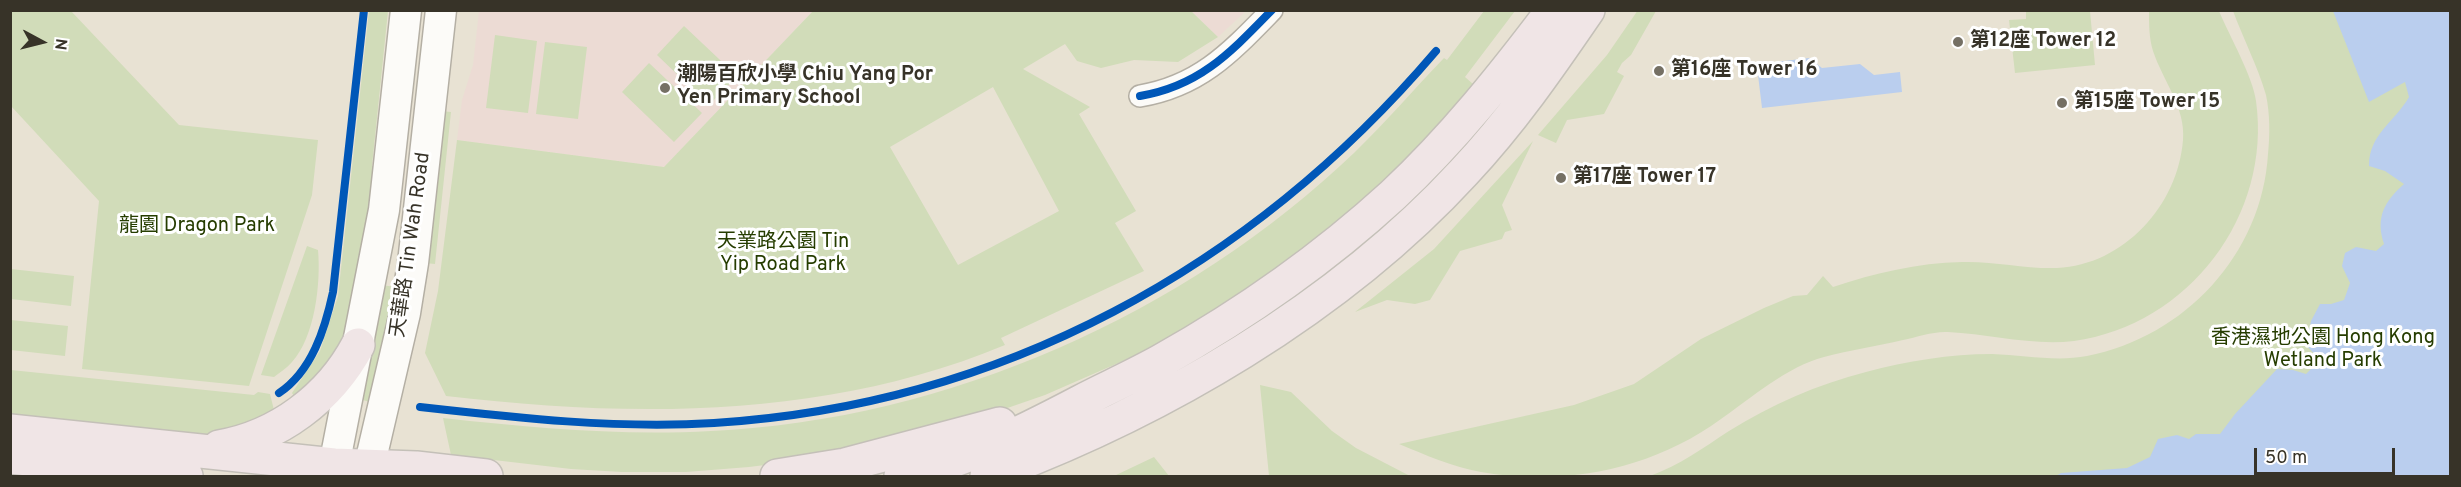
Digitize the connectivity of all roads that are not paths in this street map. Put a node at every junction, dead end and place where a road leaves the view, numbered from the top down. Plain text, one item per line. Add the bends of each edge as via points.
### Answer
1 (406, 10) edge
2 (441, 10) edge
3 (1272, 10) edge
4 (1553, 10) edge
5 (1588, 10) edge
6 (1140, 96) dead end
7 (358, 345) junction
8 (1080, 402) junction
9 (10, 431) edge
10 (10, 458) edge
11 (190, 463) edge
12 (333, 471) edge
13 (368, 471) edge
14 (486, 477) edge
15 (777, 477) edge
16 (900, 477) edge
17 (987, 477) edge

1 - 7 main road, 天華路 Tin Wah Road via 384,210
2 - 13 main road, 天華路 Tin Wah Road via 413,263
3 - 6 street via 1203,74 1178,87
4 - 8 main road via 1438,149 1347,235 1208,333
5 - 17 main road via 1499,133 1417,219 1368,261 1272,332 1177,390 1079,440
7 - 11 main road via 329,387 282,425
7 - 12 main road, 天華路 Tin Wah Road
8 - 15 main road via 908,449
8 - 16 main road via 988,449
9 - 11 main road
10 - 11 main road
11 - 12 main road
12 - 13 main road
13 - 14 main road via 416,468

